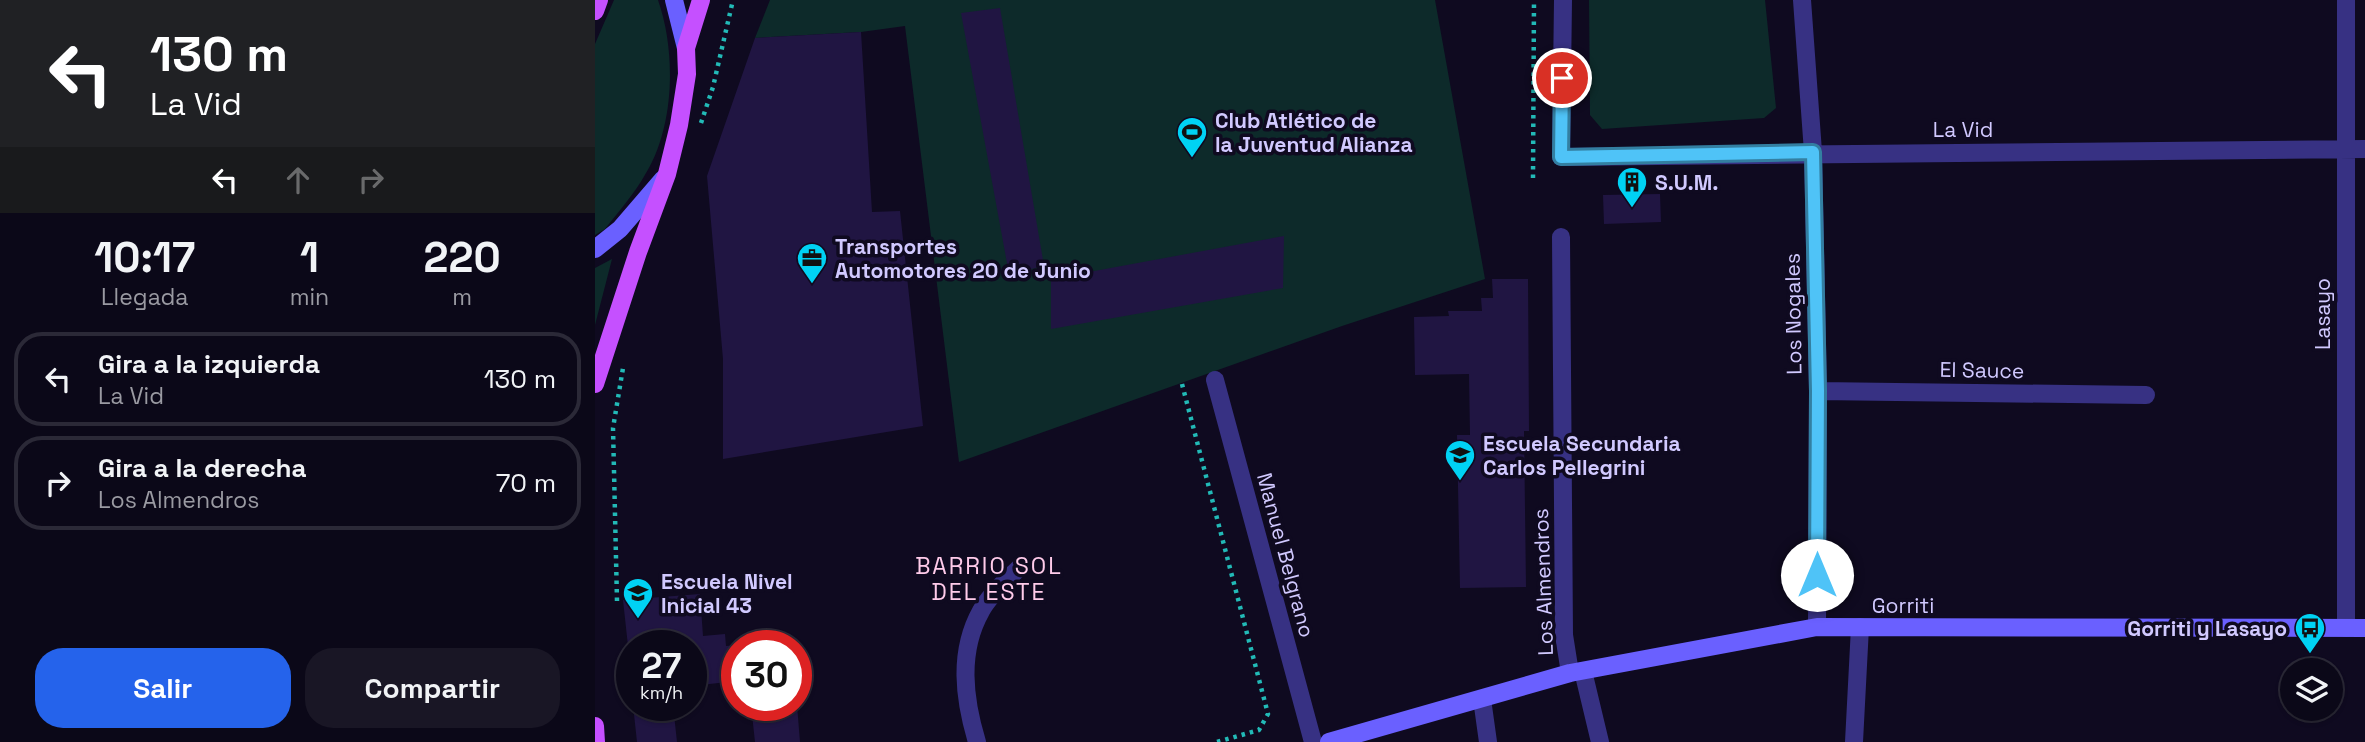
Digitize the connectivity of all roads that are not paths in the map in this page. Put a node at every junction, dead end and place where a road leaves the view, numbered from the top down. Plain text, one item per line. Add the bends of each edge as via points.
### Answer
1 (599, 0) edge
2 (674, 0) edge
3 (701, 0) edge
4 (1563, 0) edge
5 (1802, 0) edge
6 (2346, 0) edge
7 (595, 11) edge
8 (686, 48) junction
9 (2344, 149) junction
10 (2365, 149) edge
11 (1813, 152) junction
12 (667, 174) junction
13 (1561, 237) dead end
14 (595, 249) edge
15 (1215, 380) dead end
16 (595, 384) edge
17 (1818, 391) junction
18 (2146, 395) dead end
19 (1020, 567) dead end
20 (1817, 627) junction
21 (1860, 628) junction
22 (2346, 628) junction
23 (2365, 628) edge
24 (1576, 672) junction
25 (1482, 699) junction
26 (595, 726) edge
27 (596, 739) edge
28 (977, 742) edge
29 (1313, 742) edge
30 (1329, 742) edge
31 (1488, 742) edge
32 (1600, 742) edge
33 (1854, 742) edge

1 - 7 main road
2 - 8 street
3 - 8 main road
4 - 11 street, La Vid via 1561,157
5 - 11 street, Los Nogales
6 - 9 street, Lasayo
8 - 12 main road via 687,74
9 - 10 street, La Vid
9 - 11 street, La Vid
9 - 22 street, Lasayo
11 - 17 street, Los Nogales
12 - 14 street via 620,229
12 - 16 main road
13 - 24 street, Los Almendros via 1564,635
15 - 29 street, Manuel Belgrano
17 - 18 street, El Sauce
17 - 20 street, Los Nogales
19 - 28 street via 981,609 966,646 967,709
20 - 21 street, Gorriti
20 - 24 street, Gorriti
21 - 22 street, Gorriti
21 - 33 street
22 - 23 street, Gorriti
24 - 25 street, Gorriti
24 - 32 street, Los Almendros
25 - 30 street, Gorriti
25 - 31 street
26 - 27 main road

